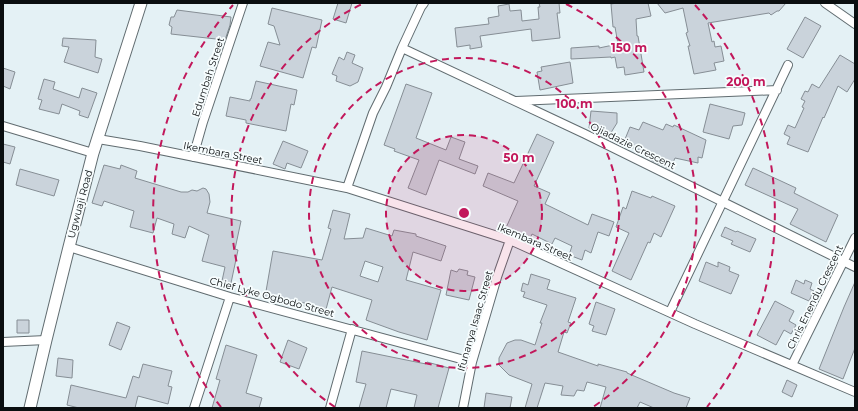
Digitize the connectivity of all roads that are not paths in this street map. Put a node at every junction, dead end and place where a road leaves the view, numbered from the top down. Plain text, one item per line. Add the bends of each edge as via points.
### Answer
1 (141, 3) edge
2 (243, 3) edge
3 (424, 3) edge
4 (825, 3) edge
5 (855, 24) edge
6 (402, 48) junction
7 (788, 65) dead end
8 (777, 90) junction
9 (515, 101) junction
10 (3, 126) edge
11 (98, 139) junction
12 (94, 153) junction
13 (193, 157) junction
14 (348, 188) junction
15 (723, 202) junction
16 (855, 238) edge
17 (510, 240) junction
18 (68, 247) junction
19 (844, 262) junction
20 (855, 267) edge
21 (230, 297) junction
22 (670, 312) junction
23 (352, 329) junction
24 (46, 340) junction
25 (3, 342) edge
26 (472, 362) junction
27 (792, 365) junction
28 (855, 392) edge
29 (30, 408) edge
30 (194, 408) edge
31 (330, 408) edge
32 (463, 408) edge

1 - 11 main road, Ugwuaji Road
2 - 13 street, Edumbah Street
3 - 6 street
4 - 5 street
6 - 9 street, Ojiadazie Crescent
6 - 14 street via 373,113
7 - 8 street
8 - 9 street
8 - 15 street
9 - 15 street, Ojiadazie Crescent
10 - 12 street
11 - 12 main road, Ugwuaji Road
11 - 13 street, Ikembara Street
12 - 18 main road, Ugwuaji Road
13 - 14 street, Ikembara Street
14 - 17 street, Ikembara Street
15 - 19 street, Ojiadazie Crescent
15 - 22 street
16 - 19 street, Chris Enendu Crescent
17 - 22 street, Ikembara Street
17 - 26 street, Ifunanya Isaac Street
18 - 21 street, Chief Lyke Ogbodo Street
18 - 24 main road, Ugwuaji Road
19 - 20 street, Ojiadazie Crescent
19 - 27 street, Chris Enendu Crescent
21 - 23 street, Chief Lyke Ogbodo Street
21 - 30 street
22 - 27 street, Ikembara Street
23 - 26 street, Chief Lyke Ogbodo Street
23 - 31 street
24 - 25 street
24 - 29 main road, Ugwuaji Road
26 - 32 street, Ifunanya Isaac Street
27 - 28 street, Ikembara Street

